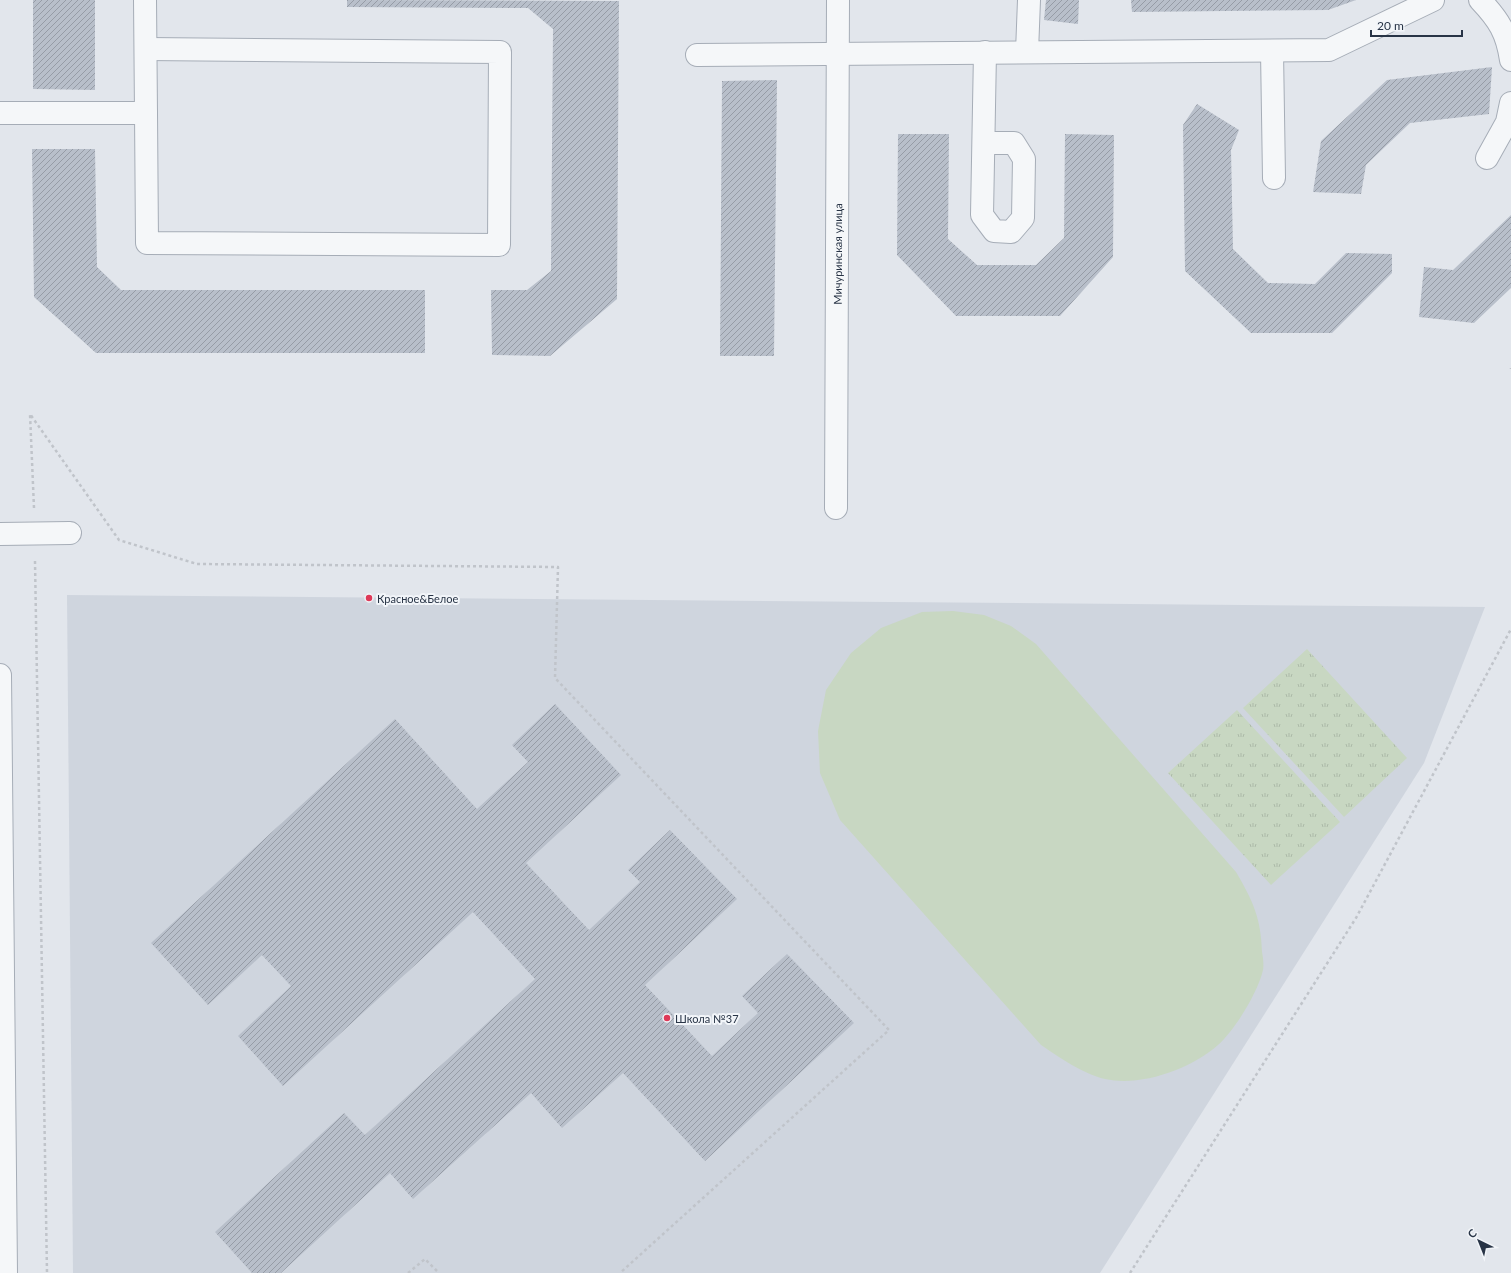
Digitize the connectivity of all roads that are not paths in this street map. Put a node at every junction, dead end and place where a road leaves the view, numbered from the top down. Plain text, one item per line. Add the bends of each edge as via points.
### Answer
1 (146, 0) edge
2 (838, 0) edge
3 (1029, 0) edge
4 (1433, 0) edge
5 (1480, 0) edge
6 (146, 50) junction
7 (1272, 51) junction
8 (985, 52) junction
9 (1027, 52) junction
10 (838, 54) junction
11 (697, 55) dead end
12 (1511, 60) edge
13 (1511, 104) edge
14 (0, 113) edge
15 (146, 113) junction
16 (984, 143) dead end
17 (1487, 158) dead end
18 (1274, 178) dead end
19 (836, 508) dead end
20 (70, 533) dead end
21 (0, 534) edge
22 (0, 676) edge
23 (2, 933) edge
24 (2, 1207) edge
25 (6, 1273) edge

1 - 6 street
2 - 10 street, Мичуринская улица
3 - 9 street
4 - 7 street via 1329,50
5 - 12 street via 1498,19 1509,46
6 - 15 street
6 - 15 street via 500,52 499,245 147,243
7 - 9 street
7 - 18 street
8 - 9 street
8 - 10 street
8 - 16 street
10 - 11 street
10 - 19 street, Мичуринская улица
13 - 17 street via 1507,122
14 - 15 street
20 - 21 street
22 - 23 street
23 - 24 street
24 - 25 street

